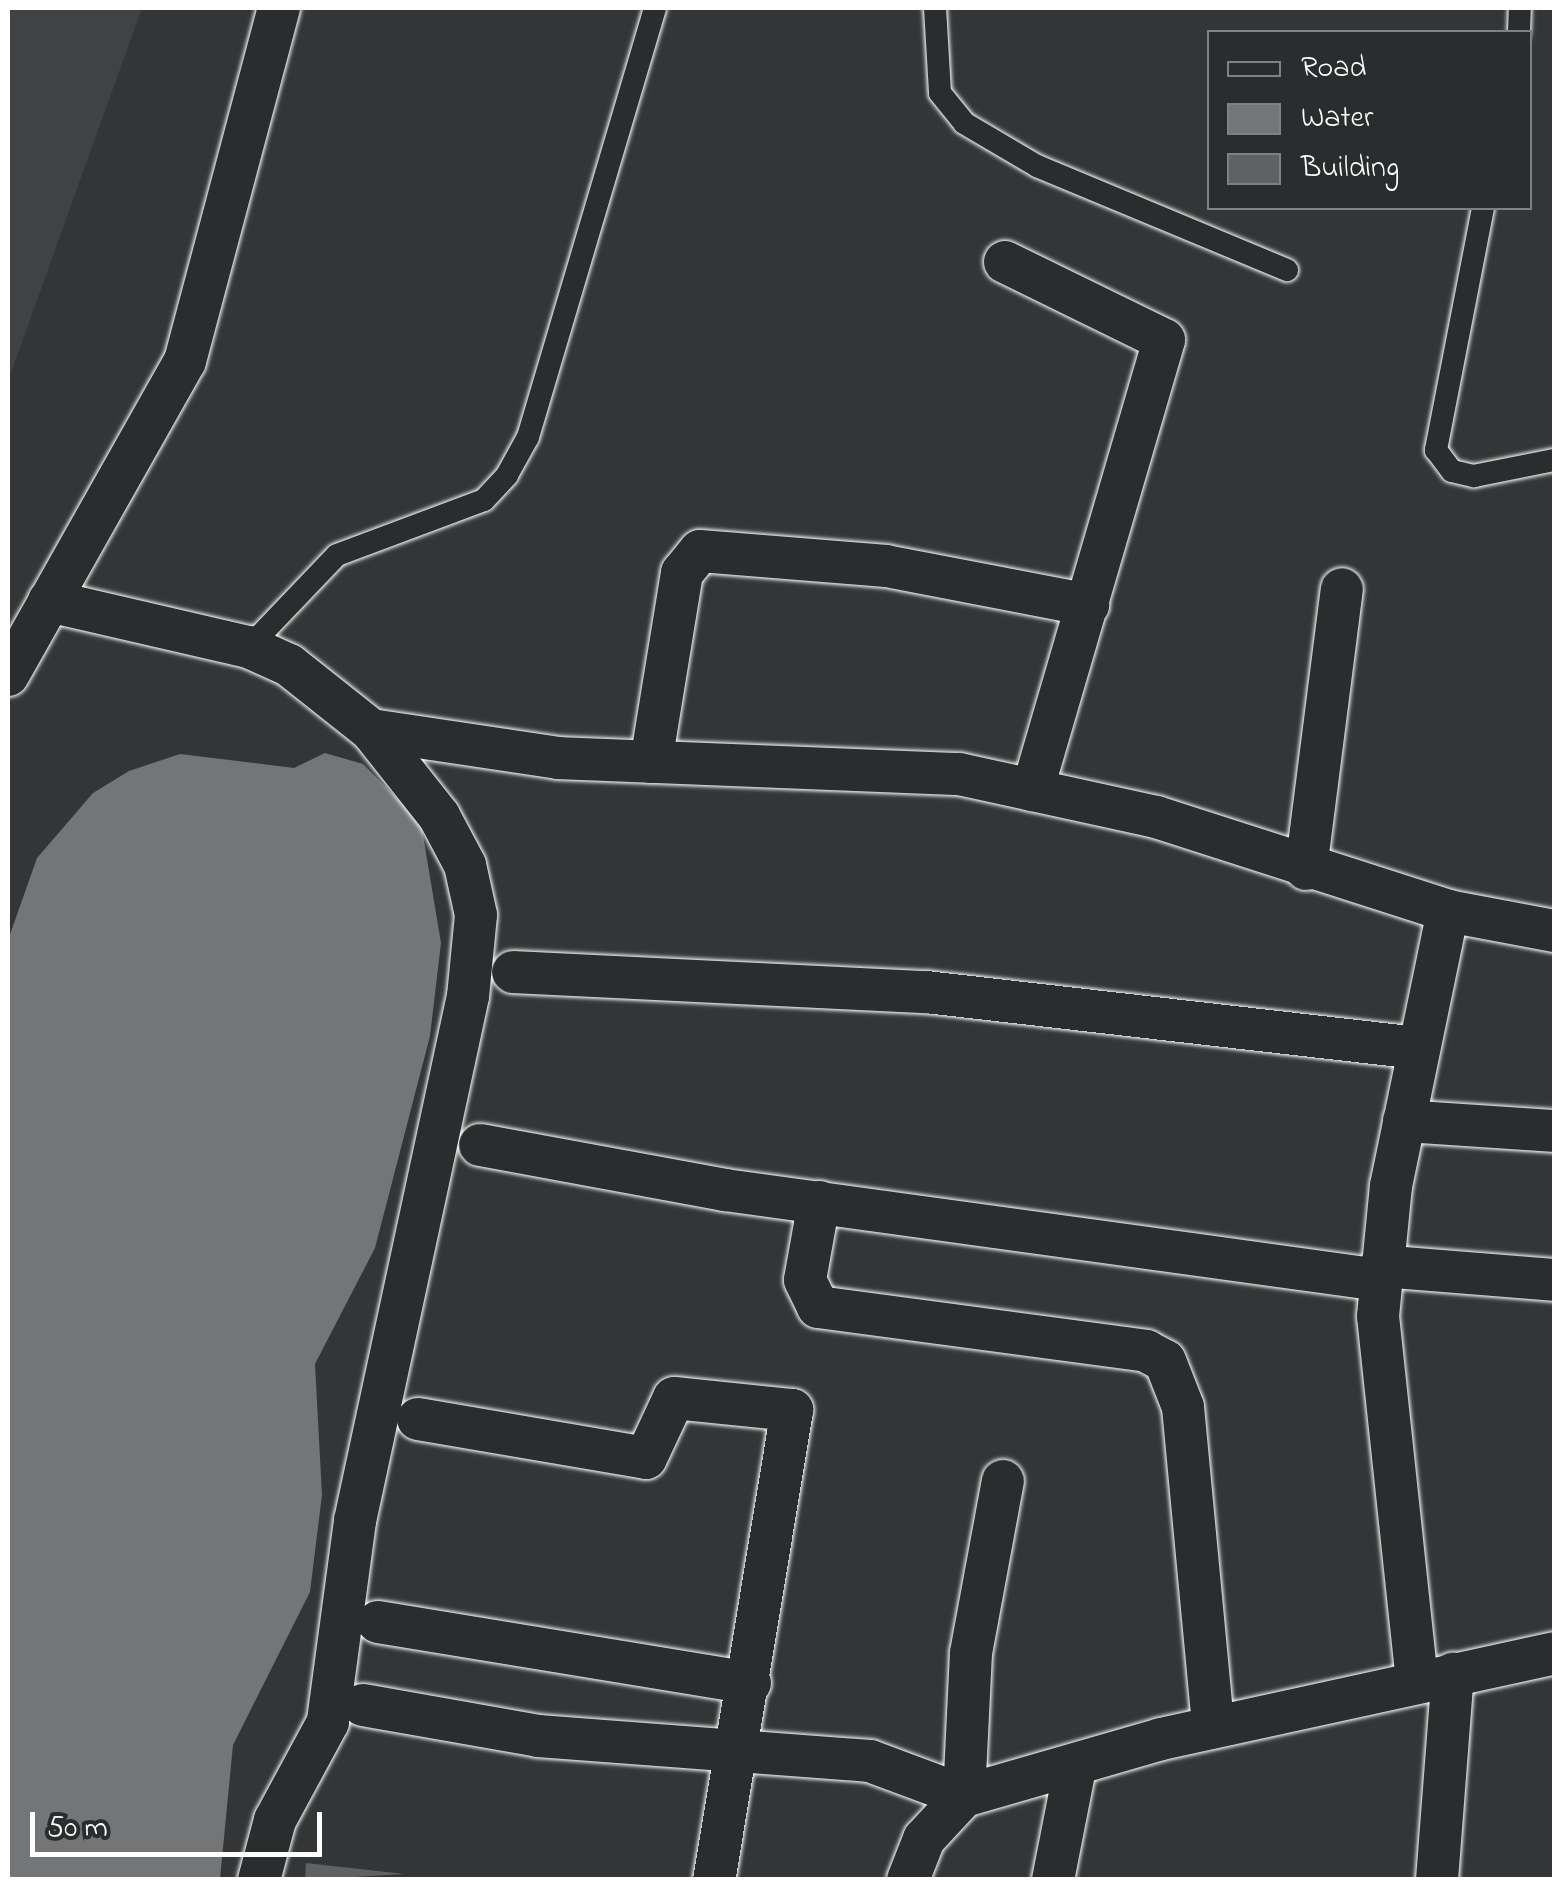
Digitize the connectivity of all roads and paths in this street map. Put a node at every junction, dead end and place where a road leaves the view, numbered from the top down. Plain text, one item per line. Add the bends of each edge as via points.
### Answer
1 (279, 8) edge
2 (655, 8) edge
3 (935, 8) edge
4 (1483, 210) edge
5 (1005, 262) dead end
6 (1287, 270) dead end
7 (1554, 460) edge
8 (1342, 590) dead end
9 (49, 602) junction
10 (1088, 605) junction
11 (249, 646) junction
12 (8, 674) edge
13 (371, 730) junction
14 (651, 762) junction
15 (1032, 790) junction
16 (1306, 870) junction
17 (1448, 911) junction
18 (1554, 931) edge
19 (513, 972) dead end
20 (1419, 1048) junction
21 (1404, 1122) junction
22 (1554, 1131) edge
23 (480, 1145) dead end
24 (819, 1202) junction
25 (1381, 1273) junction
26 (1554, 1280) edge
27 (418, 1419) dead end
28 (1003, 1481) dead end
29 (378, 1622) dead end
30 (1554, 1654) edge
31 (1435, 1678) junction
32 (750, 1684) junction
33 (363, 1704) dead end
34 (1214, 1726) junction
35 (737, 1752) junction
36 (1075, 1768) junction
37 (964, 1796) junction
38 (259, 1880) edge
39 (714, 1880) edge
40 (908, 1880) edge
41 (1053, 1880) edge
42 (1437, 1880) edge

1 - 9 street via 185,361
2 - 11 lane via 528,437 507,475 484,500 337,555
3 - 6 lane via 940,93 964,123 1037,166
4 - 7 lane via 1436,450 1452,471 1474,476
5 - 10 street via 1164,340
8 - 16 street
9 - 11 street
9 - 12 street
10 - 14 street via 886,566 700,551 682,574
10 - 15 street
11 - 13 street
13 - 14 street via 559,758
13 - 38 street via 465,864 476,959 355,1521 328,1722 275,1820
14 - 15 street via 959,774
15 - 16 street via 1156,817
16 - 17 street
17 - 18 street
17 - 20 street
19 - 20 street via 926,992
20 - 21 street
21 - 22 street
21 - 25 street
23 - 24 street
24 - 25 street
24 - 34 street via 805,1280 818,1307 1146,1351 1165,1361 1183,1407
25 - 26 street
25 - 31 street via 1379,1378
27 - 32 street via 646,1458 674,1398 792,1410
28 - 37 street via 971,1654
29 - 32 street
30 - 31 street
31 - 34 street
31 - 42 street
32 - 35 street
33 - 35 street via 538,1736
34 - 36 street
35 - 37 street via 870,1761
35 - 39 street
36 - 37 street
36 - 41 street
37 - 40 street via 924,1838

